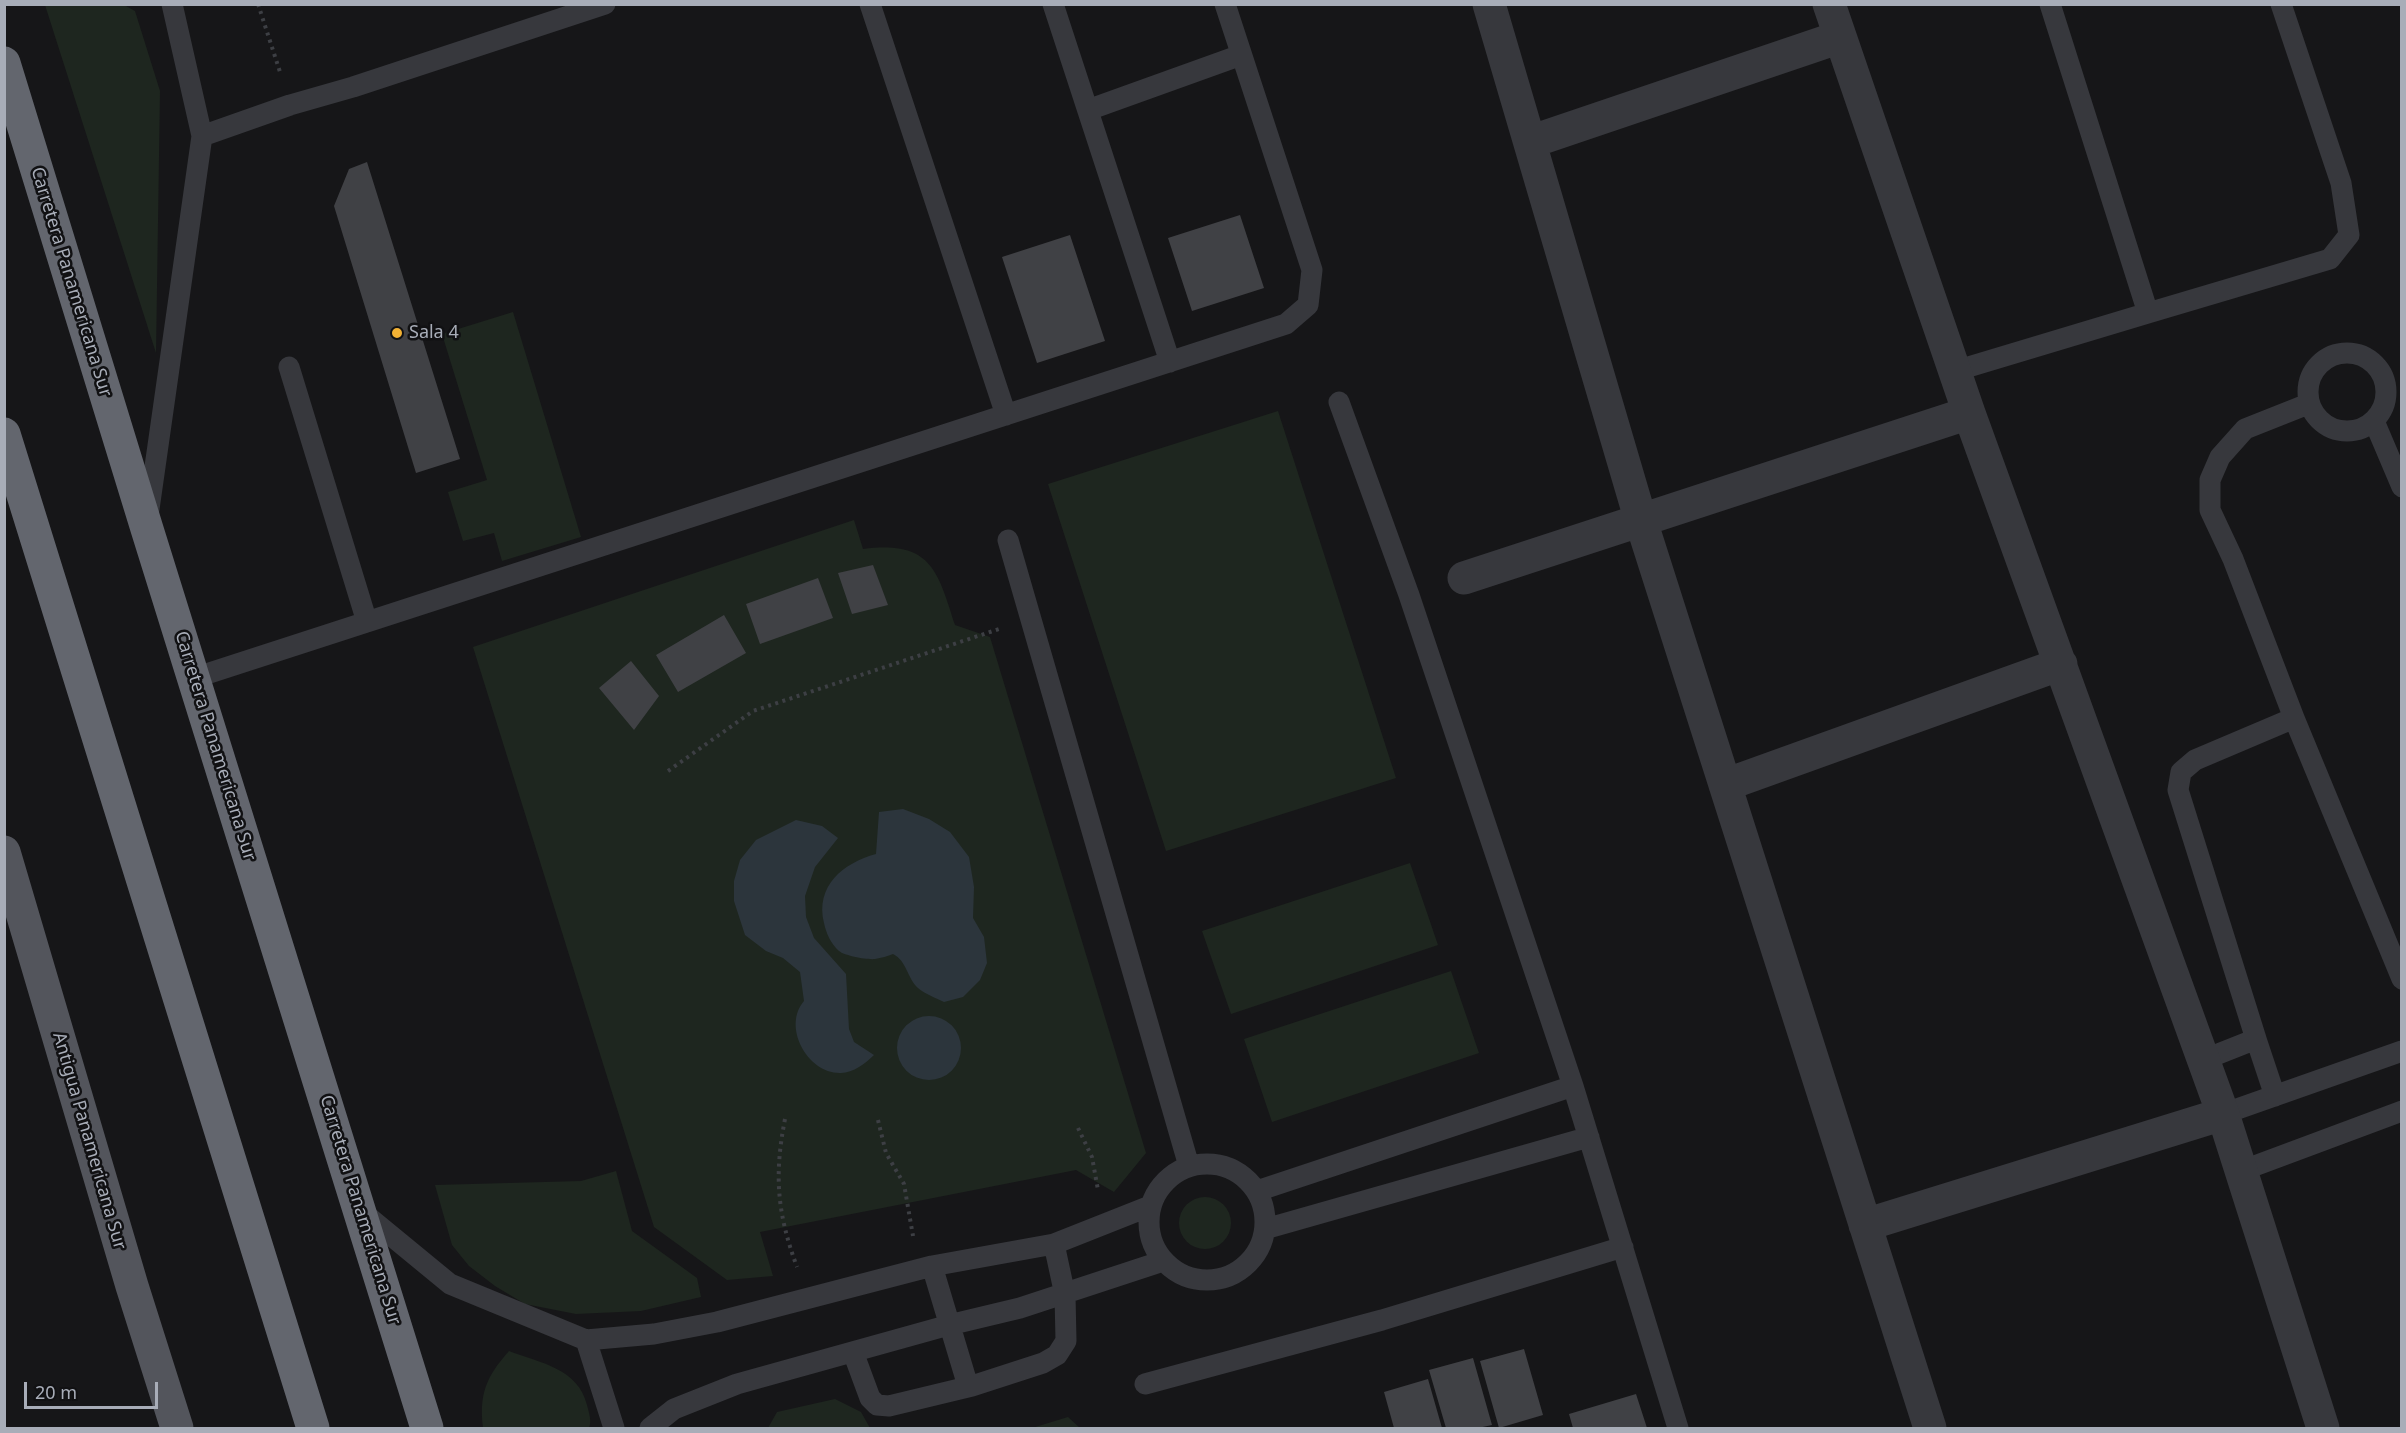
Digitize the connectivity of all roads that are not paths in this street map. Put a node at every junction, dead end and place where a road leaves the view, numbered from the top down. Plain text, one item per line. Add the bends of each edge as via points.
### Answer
1 (172, 4) edge
2 (605, 4) edge
3 (870, 4) edge
4 (1053, 4) edge
5 (1225, 4) edge
6 (1489, 4) edge
7 (1829, 4) edge
8 (2050, 4) edge
9 (2281, 4) edge
10 (1840, 37) junction
11 (1241, 55) junction
12 (4, 63) edge
13 (1088, 110) junction
14 (202, 136) junction
15 (1530, 142) junction
16 (2148, 313) junction
17 (1170, 362) junction
18 (289, 368) dead end
19 (1955, 371) junction
20 (1339, 402) dead end
21 (2308, 404) junction
22 (1969, 413) junction
23 (1006, 415) junction
24 (2374, 421) junction
25 (4, 434) edge
26 (2402, 488) edge
27 (1641, 521) junction
28 (147, 529) junction
29 (1008, 540) dead end
30 (1464, 578) dead end
31 (367, 622) junction
32 (2061, 664) junction
33 (194, 678) junction
34 (2294, 718) junction
35 (1725, 785) junction
36 (4, 852) edge
37 (2402, 979) edge
38 (2256, 1039) junction
39 (2402, 1051) edge
40 (2203, 1060) junction
41 (1573, 1086) junction
42 (2275, 1096) junction
43 (2402, 1111) edge
44 (2223, 1114) junction
45 (1589, 1137) junction
46 (1189, 1166) junction
47 (2241, 1171) junction
48 (1257, 1191) junction
49 (1150, 1206) junction
50 (360, 1210) junction
51 (1865, 1225) junction
52 (1265, 1228) junction
53 (1054, 1244) junction
54 (1623, 1247) junction
55 (1163, 1261) junction
56 (926, 1267) junction
57 (1065, 1295) junction
58 (949, 1325) junction
59 (585, 1340) junction
60 (853, 1352) junction
61 (1145, 1384) dead end
62 (968, 1386) junction
63 (177, 1428) edge
64 (312, 1428) edge
65 (427, 1428) edge
66 (614, 1428) edge
67 (650, 1428) edge
68 (1678, 1428) edge
69 (1930, 1428) edge
70 (2324, 1428) edge

1 - 14 lane
2 - 14 lane
3 - 23 lane
4 - 13 lane
5 - 11 lane
6 - 15 street
7 - 10 street
8 - 16 lane
9 - 16 lane via 2341,183 2349,235 2330,259
10 - 15 street
10 - 19 street
11 - 13 lane
11 - 17 lane via 1312,270 1308,305 1286,324
12 - 28 highway, Carretera Panamericana Sur
13 - 17 lane
14 - 28 lane
15 - 27 street
16 - 19 lane
17 - 23 lane
18 - 31 lane
19 - 22 street
20 - 41 lane via 1409,595
21 - 24 lane via 2316,418 2329,428 2361,430
21 - 24 lane via 2311,374 2333,354 2348,352 2376,365 2384,378 2384,408
21 - 34 lane via 2245,429 2220,457 2210,480 2210,510
22 - 27 street
22 - 32 street
23 - 31 lane
24 - 26 lane
25 - 64 highway
27 - 30 street
27 - 35 street
28 - 33 highway, Carretera Panamericana Sur
29 - 46 lane
31 - 33 lane
32 - 35 street
32 - 40 street
33 - 50 highway, Carretera Panamericana Sur
34 - 37 lane
34 - 38 lane via 2195,760 2181,772 2178,790
35 - 51 street
36 - 63 main road, Antigua Panamericana Sur
38 - 40 lane
38 - 42 lane
39 - 42 lane
40 - 44 street
41 - 45 lane
41 - 48 lane
42 - 44 lane
43 - 47 lane
44 - 47 street
44 - 51 street
45 - 52 lane
45 - 54 lane
46 - 48 lane via 1209,1163 1227,1167
46 - 49 lane via 1172,1174 1158,1189
47 - 70 street
48 - 52 lane via 1264,1209
49 - 53 lane
49 - 55 lane via 1148,1225
50 - 59 lane via 450,1284
50 - 65 highway, Carretera Panamericana Sur
51 - 69 street
52 - 55 lane via 1260,1247 1249,1263 1215,1280 1196,1280
53 - 56 lane
53 - 57 lane
54 - 61 lane via 1382,1320
54 - 68 lane
55 - 57 lane
56 - 58 lane
56 - 59 lane via 696,1326
57 - 58 lane
57 - 62 lane via 1066,1341 1057,1354 1043,1363
58 - 60 lane
58 - 62 lane
59 - 66 lane
60 - 62 lane via 870,1398 878,1405 889,1406
60 - 67 lane via 737,1384 674,1409

